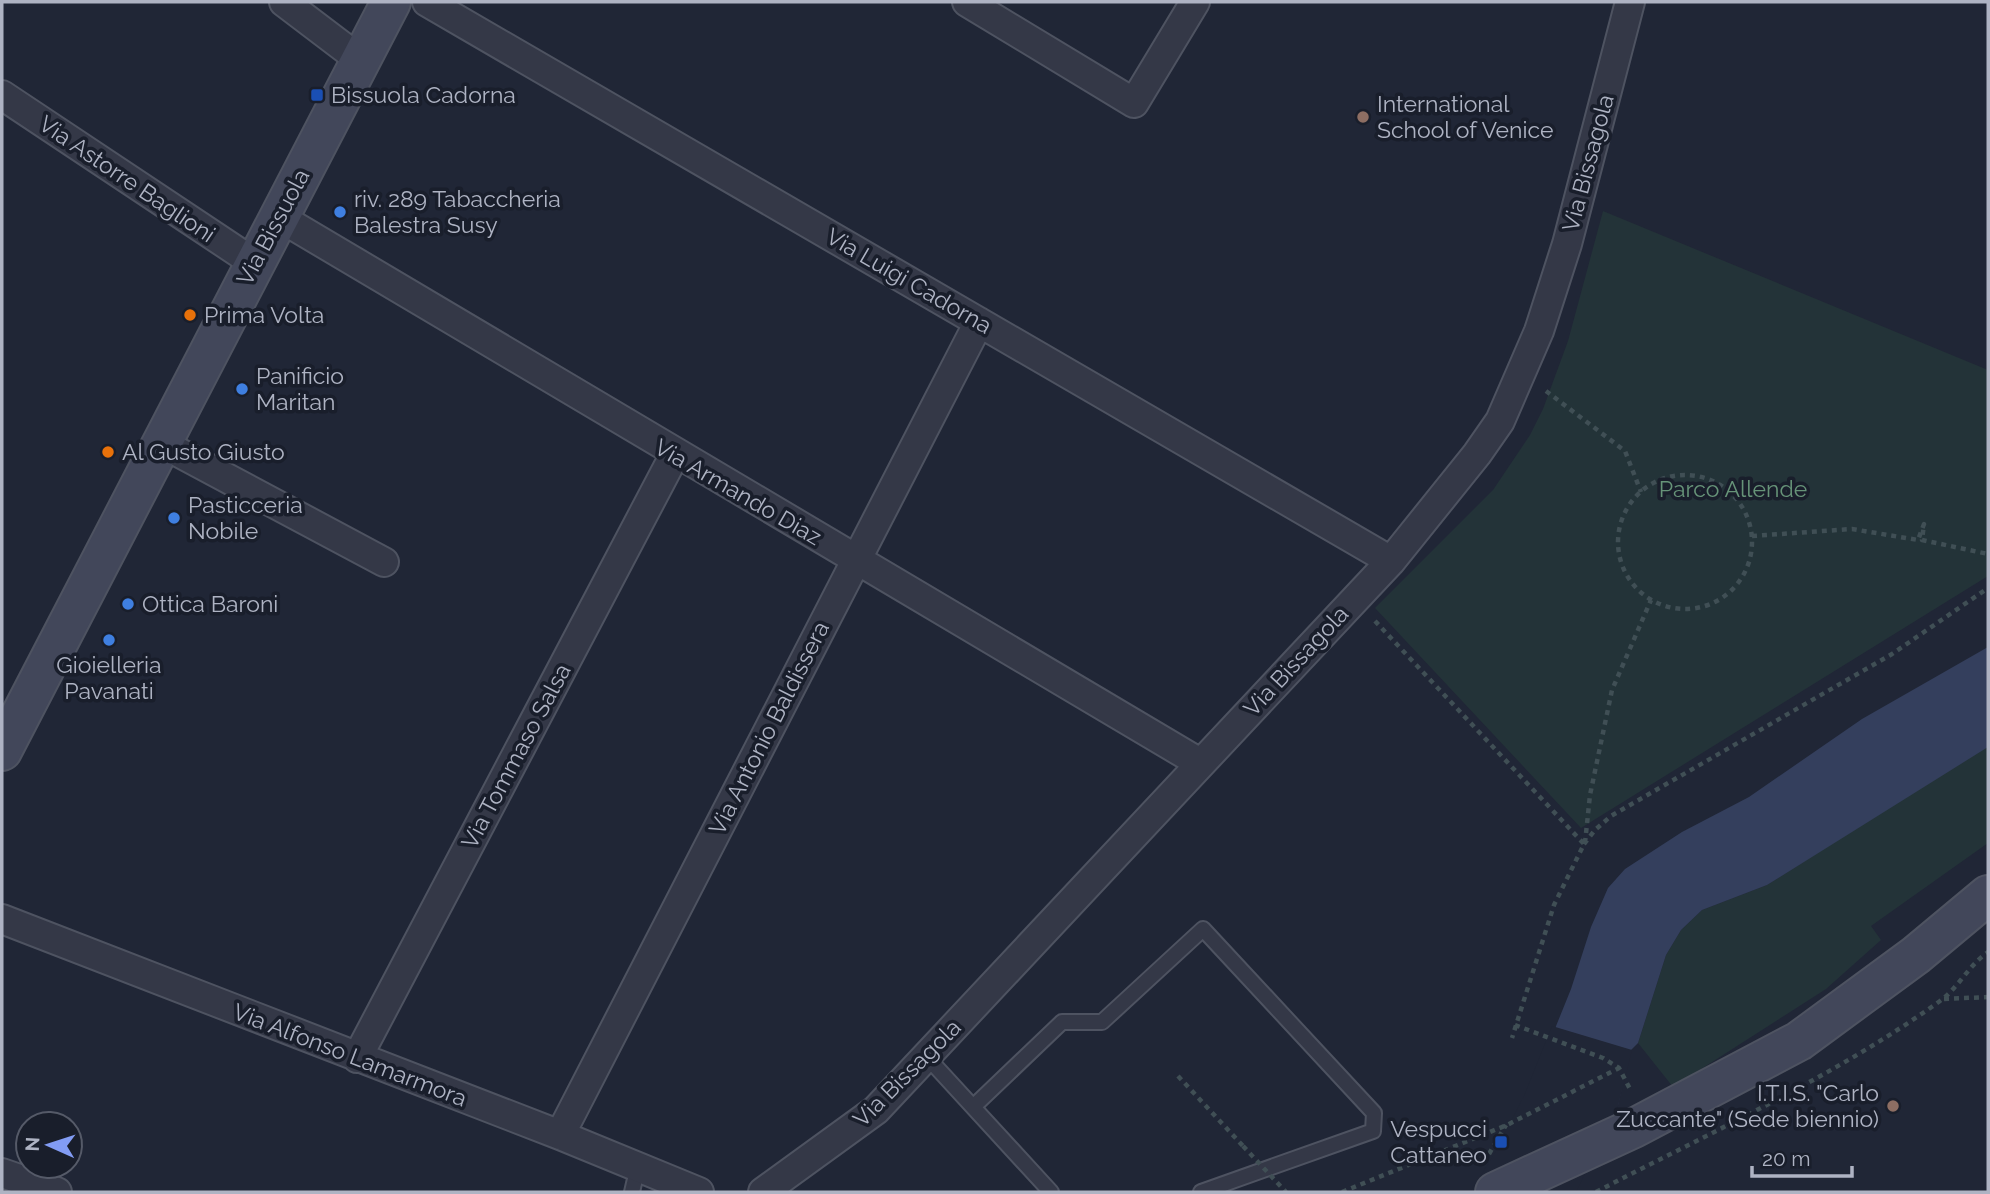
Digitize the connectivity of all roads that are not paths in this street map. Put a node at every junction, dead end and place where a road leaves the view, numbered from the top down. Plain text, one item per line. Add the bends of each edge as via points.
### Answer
1 (284, 2) edge
2 (391, 2) edge
3 (427, 2) edge
4 (967, 2) edge
5 (1195, 2) edge
6 (1630, 2) edge
7 (359, 59) junction
8 (2, 95) edge
9 (279, 217) junction
10 (253, 262) junction
11 (979, 322) junction
12 (163, 444) junction
13 (675, 454) junction
14 (856, 561) junction
15 (1391, 561) junction
16 (384, 562) dead end
17 (2, 751) edge
18 (1200, 763) junction
19 (1988, 895) edge
20 (2, 919) edge
21 (927, 1057) junction
22 (357, 1058) junction
23 (973, 1107) junction
24 (560, 1135) junction
25 (2, 1173) edge
26 (635, 1179) edge
27 (688, 1190) edge
28 (57, 1192) edge
29 (763, 1192) edge
30 (1051, 1192) edge
31 (1201, 1192) edge
32 (1495, 1192) edge

1 - 7 street
2 - 7 street, Via Bissuola
3 - 11 street, Via Luigi Cadorna
4 - 5 street via 1133,103
6 - 15 street, Via Bissagola via 1567,244 1523,373 1500,421 1477,454
7 - 9 street, Via Bissuola
8 - 10 street, Via Astorre Baglioni
9 - 10 street, Via Bissuola
9 - 13 street, Via Armando Diaz
10 - 12 street, Via Bissuola
11 - 14 street, Via Antonio Baldissera
11 - 15 street, Via Luigi Cadorna
12 - 16 street
12 - 17 street, Via Bissuola
13 - 14 street, Via Armando Diaz
13 - 22 street, Via Tommaso Salsa
14 - 18 street, Via Armando Diaz
14 - 24 street, Via Antonio Baldissera
15 - 18 street, Via Bissagola
18 - 21 street, Via Bissagola
19 - 32 street via 1799,1041 1599,1145
20 - 22 street, Via Alfonso Lamarmora
21 - 23 lane
21 - 29 street, Via Bissagola via 876,1110
22 - 24 street, Via Alfonso Lamarmora
23 - 30 lane
23 - 31 lane via 1062,1021 1102,1022 1203,929 1374,1112 1373,1131
24 - 26 street, Via Alfonso Lamarmora
25 - 28 street
26 - 27 street, Via Alfonso Lamarmora

